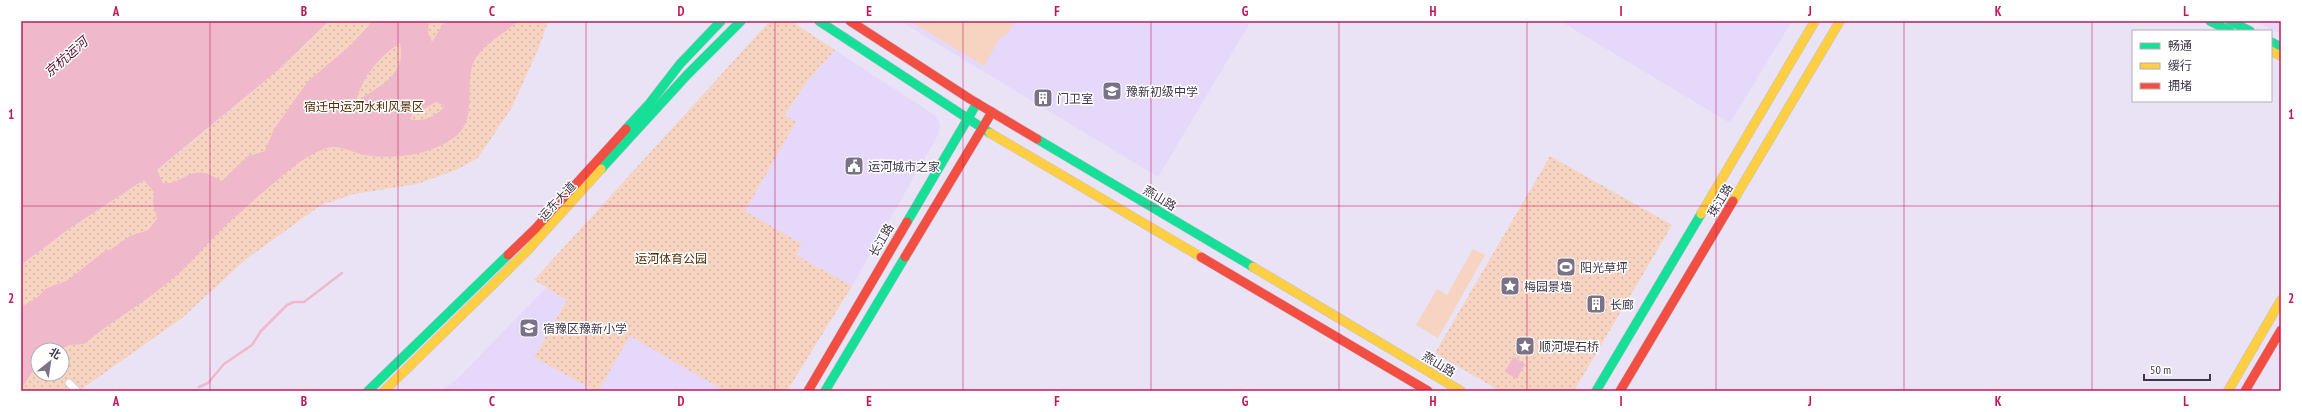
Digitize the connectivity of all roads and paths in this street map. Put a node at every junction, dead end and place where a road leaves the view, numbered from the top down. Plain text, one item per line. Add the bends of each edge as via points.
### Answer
1 (721, 21) edge
2 (741, 21) edge
3 (820, 21) edge
4 (850, 21) edge
5 (1815, 21) edge
6 (1840, 21) edge
7 (2210, 21) edge
8 (2230, 21) edge
9 (2228, 30) edge
10 (2248, 30) edge
11 (2272, 42) edge
12 (2281, 47) edge
13 (2272, 52) edge
14 (2281, 56) edge
15 (977, 103) junction
16 (992, 112) junction
17 (967, 119) junction
18 (983, 128) junction
19 (2281, 300) edge
20 (2281, 330) edge
21 (69, 383) dead end
22 (77, 391) edge
23 (368, 391) edge
24 (384, 391) edge
25 (808, 391) edge
26 (825, 391) edge
27 (1428, 391) edge
28 (1461, 391) edge
29 (1596, 391) edge
30 (1620, 391) edge
31 (2228, 391) edge
32 (2245, 391) edge

1 - 23 street, 运东大道 via 535,228
2 - 24 street, 运东大道 via 687,75 525,253
3 - 17 street
4 - 15 street, 燕山路
5 - 29 street, 珠江路
6 - 30 street, 珠江路
7 - 9 street
8 - 10 street
11 - 12 street
13 - 14 street
15 - 16 street, 燕山路
15 - 17 street, 长江路
16 - 18 street
16 - 28 street, 燕山路
17 - 18 street
17 - 25 street, 长江路
18 - 26 street
18 - 27 street
19 - 31 street
20 - 32 street
21 - 22 street

